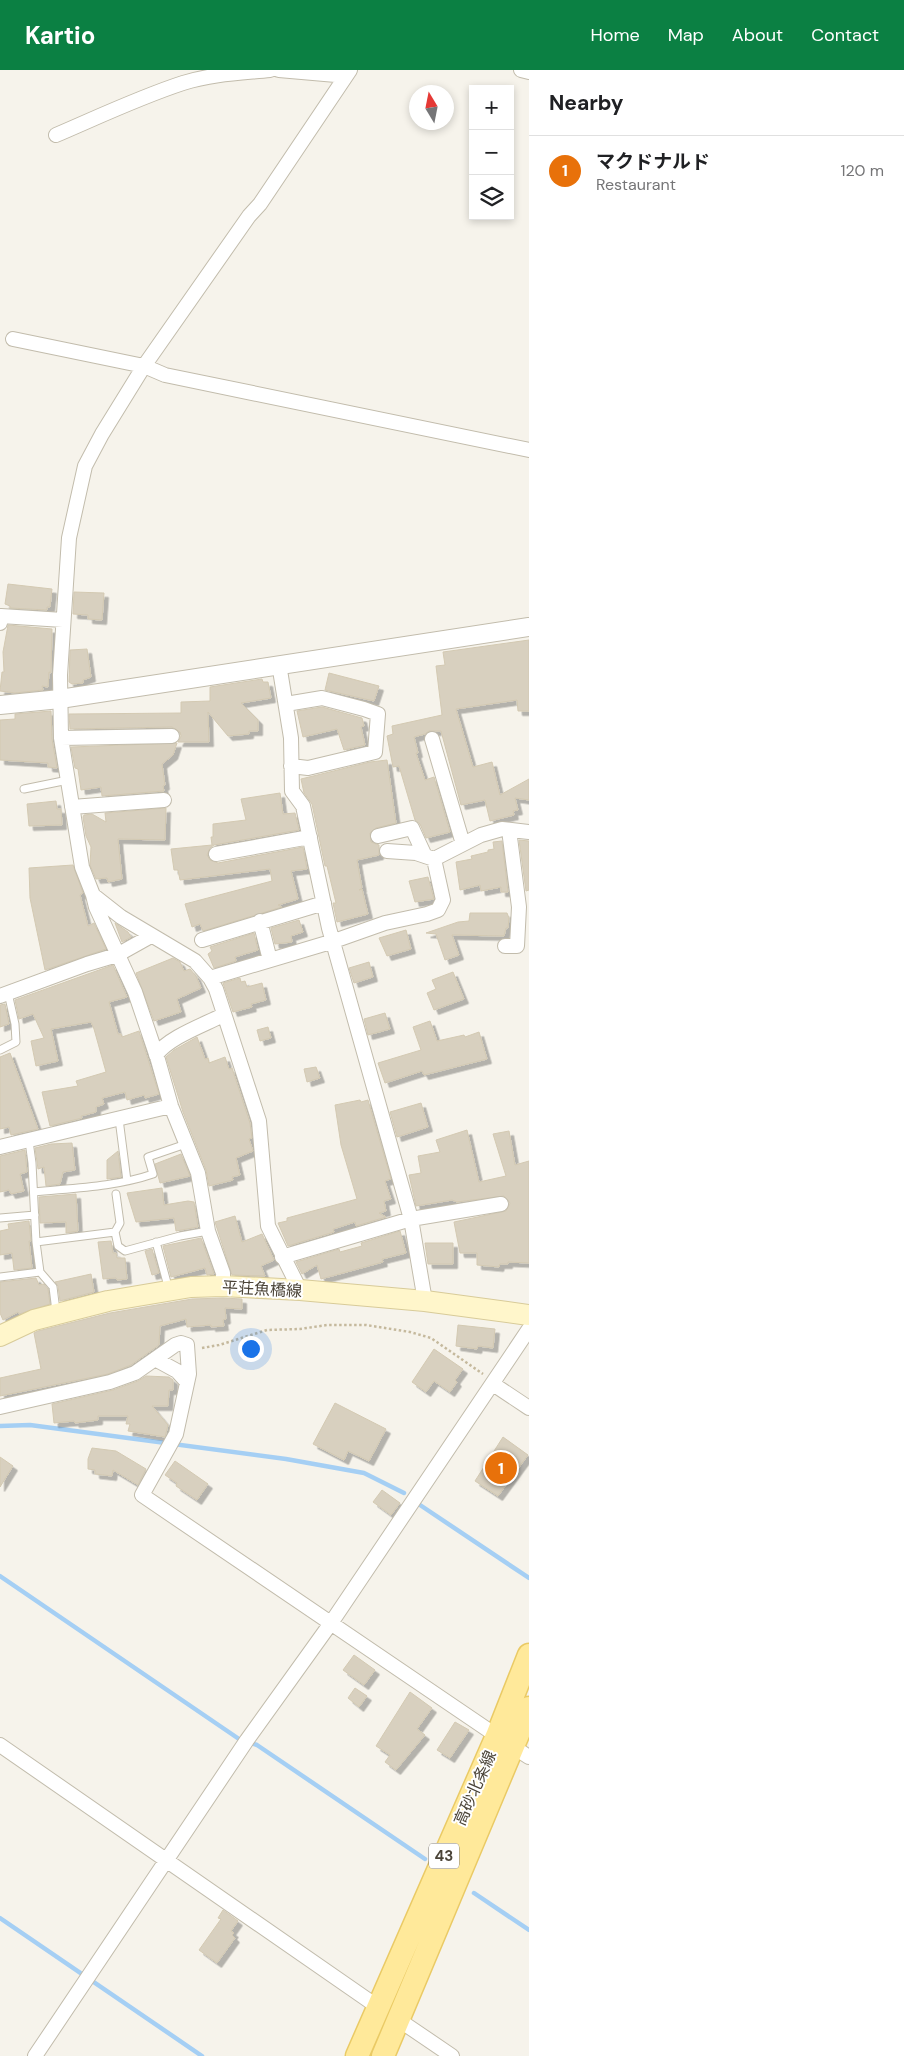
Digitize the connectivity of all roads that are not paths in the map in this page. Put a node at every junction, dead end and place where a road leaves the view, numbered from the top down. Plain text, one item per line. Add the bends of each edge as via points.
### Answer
1 (270, 70) edge
2 (279, 70) edge
3 (521, 70) edge
4 (529, 72) edge
5 (347, 75) edge
6 (56, 135) dead end
7 (13, 339) dead end
8 (144, 366) junction
9 (529, 450) edge
10 (63, 620) junction
11 (0, 623) edge
12 (529, 628) edge
13 (279, 664) junction
14 (60, 699) junction
15 (286, 704) junction
16 (0, 705) edge
17 (172, 736) dead end
18 (61, 738) junction
19 (432, 739) dead end
20 (291, 766) junction
21 (68, 780) junction
22 (24, 789) dead end
23 (164, 800) dead end
24 (72, 807) junction
25 (509, 830) junction
26 (529, 832) edge
27 (378, 836) dead end
28 (310, 837) junction
29 (463, 844) junction
30 (387, 851) dead end
31 (216, 854) dead end
32 (429, 857) junction
33 (94, 895) junction
34 (324, 903) junction
35 (260, 921) junction
36 (151, 936) junction
37 (202, 940) dead end
38 (334, 940) junction
39 (505, 946) dead end
40 (117, 955) junction
41 (270, 960) junction
42 (210, 978) junction
43 (4, 995) edge
44 (224, 1015) junction
45 (0, 1050) edge
46 (153, 1057) junction
47 (171, 1106) junction
48 (118, 1119) junction
49 (29, 1140) junction
50 (186, 1144) junction
51 (0, 1148) edge
52 (127, 1181) junction
53 (34, 1192) junction
54 (116, 1194) dead end
55 (501, 1204) dead end
56 (34, 1215) junction
57 (0, 1218) edge
58 (411, 1219) junction
59 (208, 1231) junction
60 (115, 1232) junction
61 (36, 1242) junction
62 (156, 1242) junction
63 (282, 1257) junction
64 (40, 1272) junction
65 (0, 1277) edge
66 (223, 1286) junction
67 (169, 1290) junction
68 (300, 1290) junction
69 (424, 1301) junction
70 (57, 1314) junction
71 (529, 1315) edge
72 (529, 1329) edge
73 (0, 1336) edge
74 (155, 1359) junction
75 (187, 1382) junction
76 (493, 1384) junction
77 (0, 1406) edge
78 (529, 1408) edge
79 (331, 1623) junction
80 (529, 1655) edge
81 (529, 1708) edge
82 (0, 1745) edge
83 (513, 1746) edge
84 (167, 1861) junction
85 (378, 2007) junction
86 (399, 2020) junction
87 (35, 2056) edge
88 (358, 2056) edge
89 (383, 2056) edge
90 (452, 2056) edge

1 - 6 street via 216,75 184,83
2 - 5 street
3 - 4 street
5 - 8 street
7 - 8 street
8 - 9 street via 165,375
8 - 10 street via 85,466 69,538
10 - 11 street via 1,616
10 - 14 street
12 - 13 street
13 - 14 street
13 - 15 street
14 - 16 street
14 - 18 street
15 - 20 street
15 - 20 street via 322,698 378,714 375,752 308,768
17 - 18 street
18 - 21 street
19 - 29 street
20 - 28 street via 292,791 303,806
21 - 22 lane
21 - 24 street
23 - 24 street
24 - 33 street via 82,867
25 - 26 street
25 - 29 street via 481,835
25 - 39 street via 518,908 517,946
27 - 32 street via 412,828
28 - 31 street
28 - 34 street
29 - 32 street
30 - 32 street
32 - 38 street via 443,900 438,910
33 - 36 street via 121,918
33 - 40 street
34 - 35 street
34 - 38 street
35 - 37 street
35 - 41 street
36 - 40 street
36 - 42 street via 195,961
38 - 41 street
38 - 58 street
40 - 43 street
40 - 46 street via 135,992
41 - 42 street
42 - 44 street
43 - 45 lane via 15,1024 16,1042
44 - 46 street via 174,1040
44 - 63 street via 259,1121 268,1226
46 - 47 street
47 - 48 street
47 - 50 street
48 - 49 street
48 - 52 lane
49 - 51 street
49 - 53 lane
50 - 52 lane via 148,1156 153,1174
50 - 59 street via 198,1173
52 - 53 lane
53 - 56 lane
54 - 60 lane via 120,1223
55 - 58 street
56 - 57 lane
56 - 61 lane
58 - 63 street
58 - 69 street
59 - 62 lane
59 - 66 street via 223,1273
60 - 61 lane
60 - 62 lane via 118,1246 125,1251
61 - 64 lane
62 - 67 lane
63 - 68 street
64 - 65 lane
64 - 70 lane via 53,1287
66 - 67 main road, 平荘魚橋線
66 - 68 main road, 平荘魚橋線
67 - 70 main road, 平荘魚橋線
68 - 69 main road, 平荘魚橋線
69 - 71 main road, 平荘魚橋線
70 - 73 main road, 平荘魚橋線 via 34,1320
72 - 76 street
74 - 75 street via 177,1371
74 - 75 street via 181,1343 187,1344
74 - 77 street via 135,1373 110,1382
75 - 79 street via 176,1434 142,1495
76 - 78 street
76 - 79 street
79 - 83 street
79 - 84 street
80 - 83 main road, 高砂北条線 / 43
81 - 83 main road, 高砂北条線 / 43
82 - 84 street
83 - 85 main road, 高砂北条線 / 43
83 - 86 main road, 高砂北条線 / 43
84 - 85 street
84 - 87 street
85 - 88 main road, 高砂北条線 / 43
86 - 89 main road, 高砂北条線 / 43
86 - 90 street

